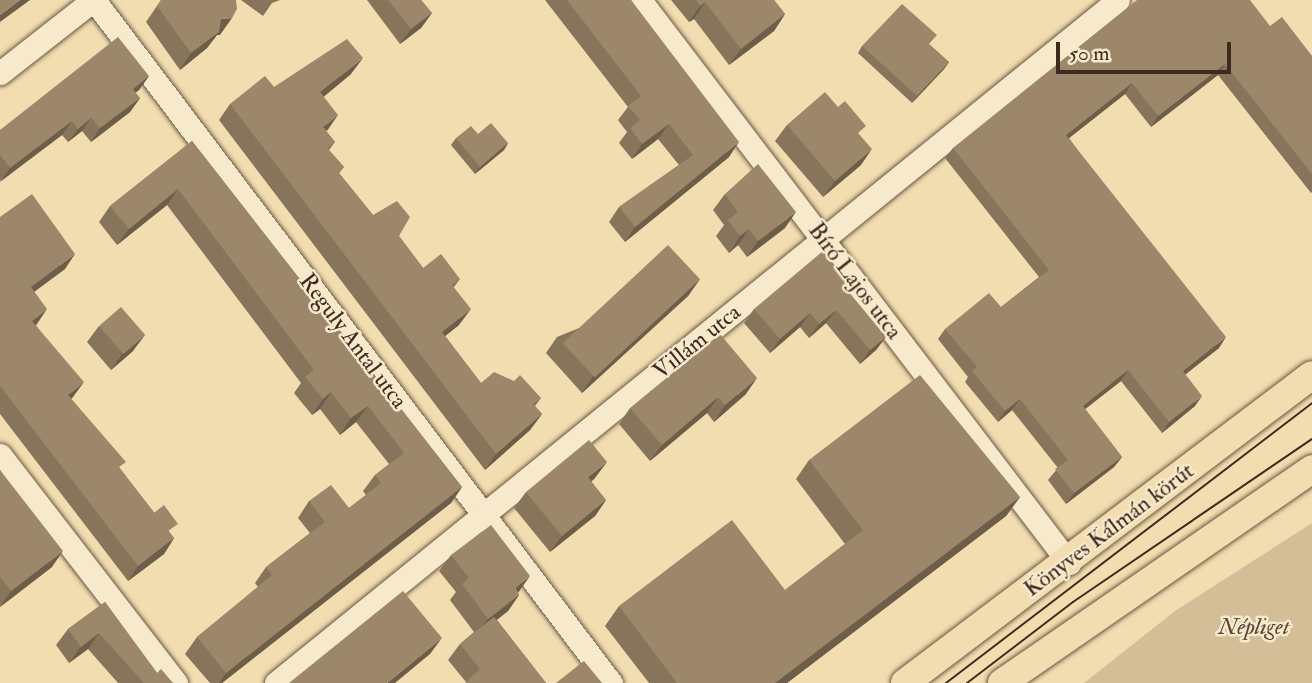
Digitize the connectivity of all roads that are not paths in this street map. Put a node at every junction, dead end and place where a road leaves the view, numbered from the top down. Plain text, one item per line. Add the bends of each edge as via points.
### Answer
1 (94, 0) edge
2 (640, 0) edge
3 (1118, 0) edge
4 (0, 74) edge
5 (823, 240) junction
6 (1312, 375) edge
7 (0, 455) edge
8 (1312, 469) edge
9 (484, 514) junction
10 (1069, 563) junction
11 (176, 683) edge
12 (276, 683) edge
13 (611, 683) edge
14 (905, 683) edge
15 (1002, 683) edge

1 - 4 street
1 - 9 street, Reguly Antal utca
2 - 5 street, Bíró Lajos utca
3 - 5 street, Villám utca
5 - 9 street, Villám utca
5 - 10 street, Bíró Lajos utca
6 - 10 main road, Könyves Kálmán körút
7 - 11 street
8 - 15 main road
9 - 12 street, Villám utca
9 - 13 street, Reguly Antal utca
10 - 14 main road, Könyves Kálmán körút

